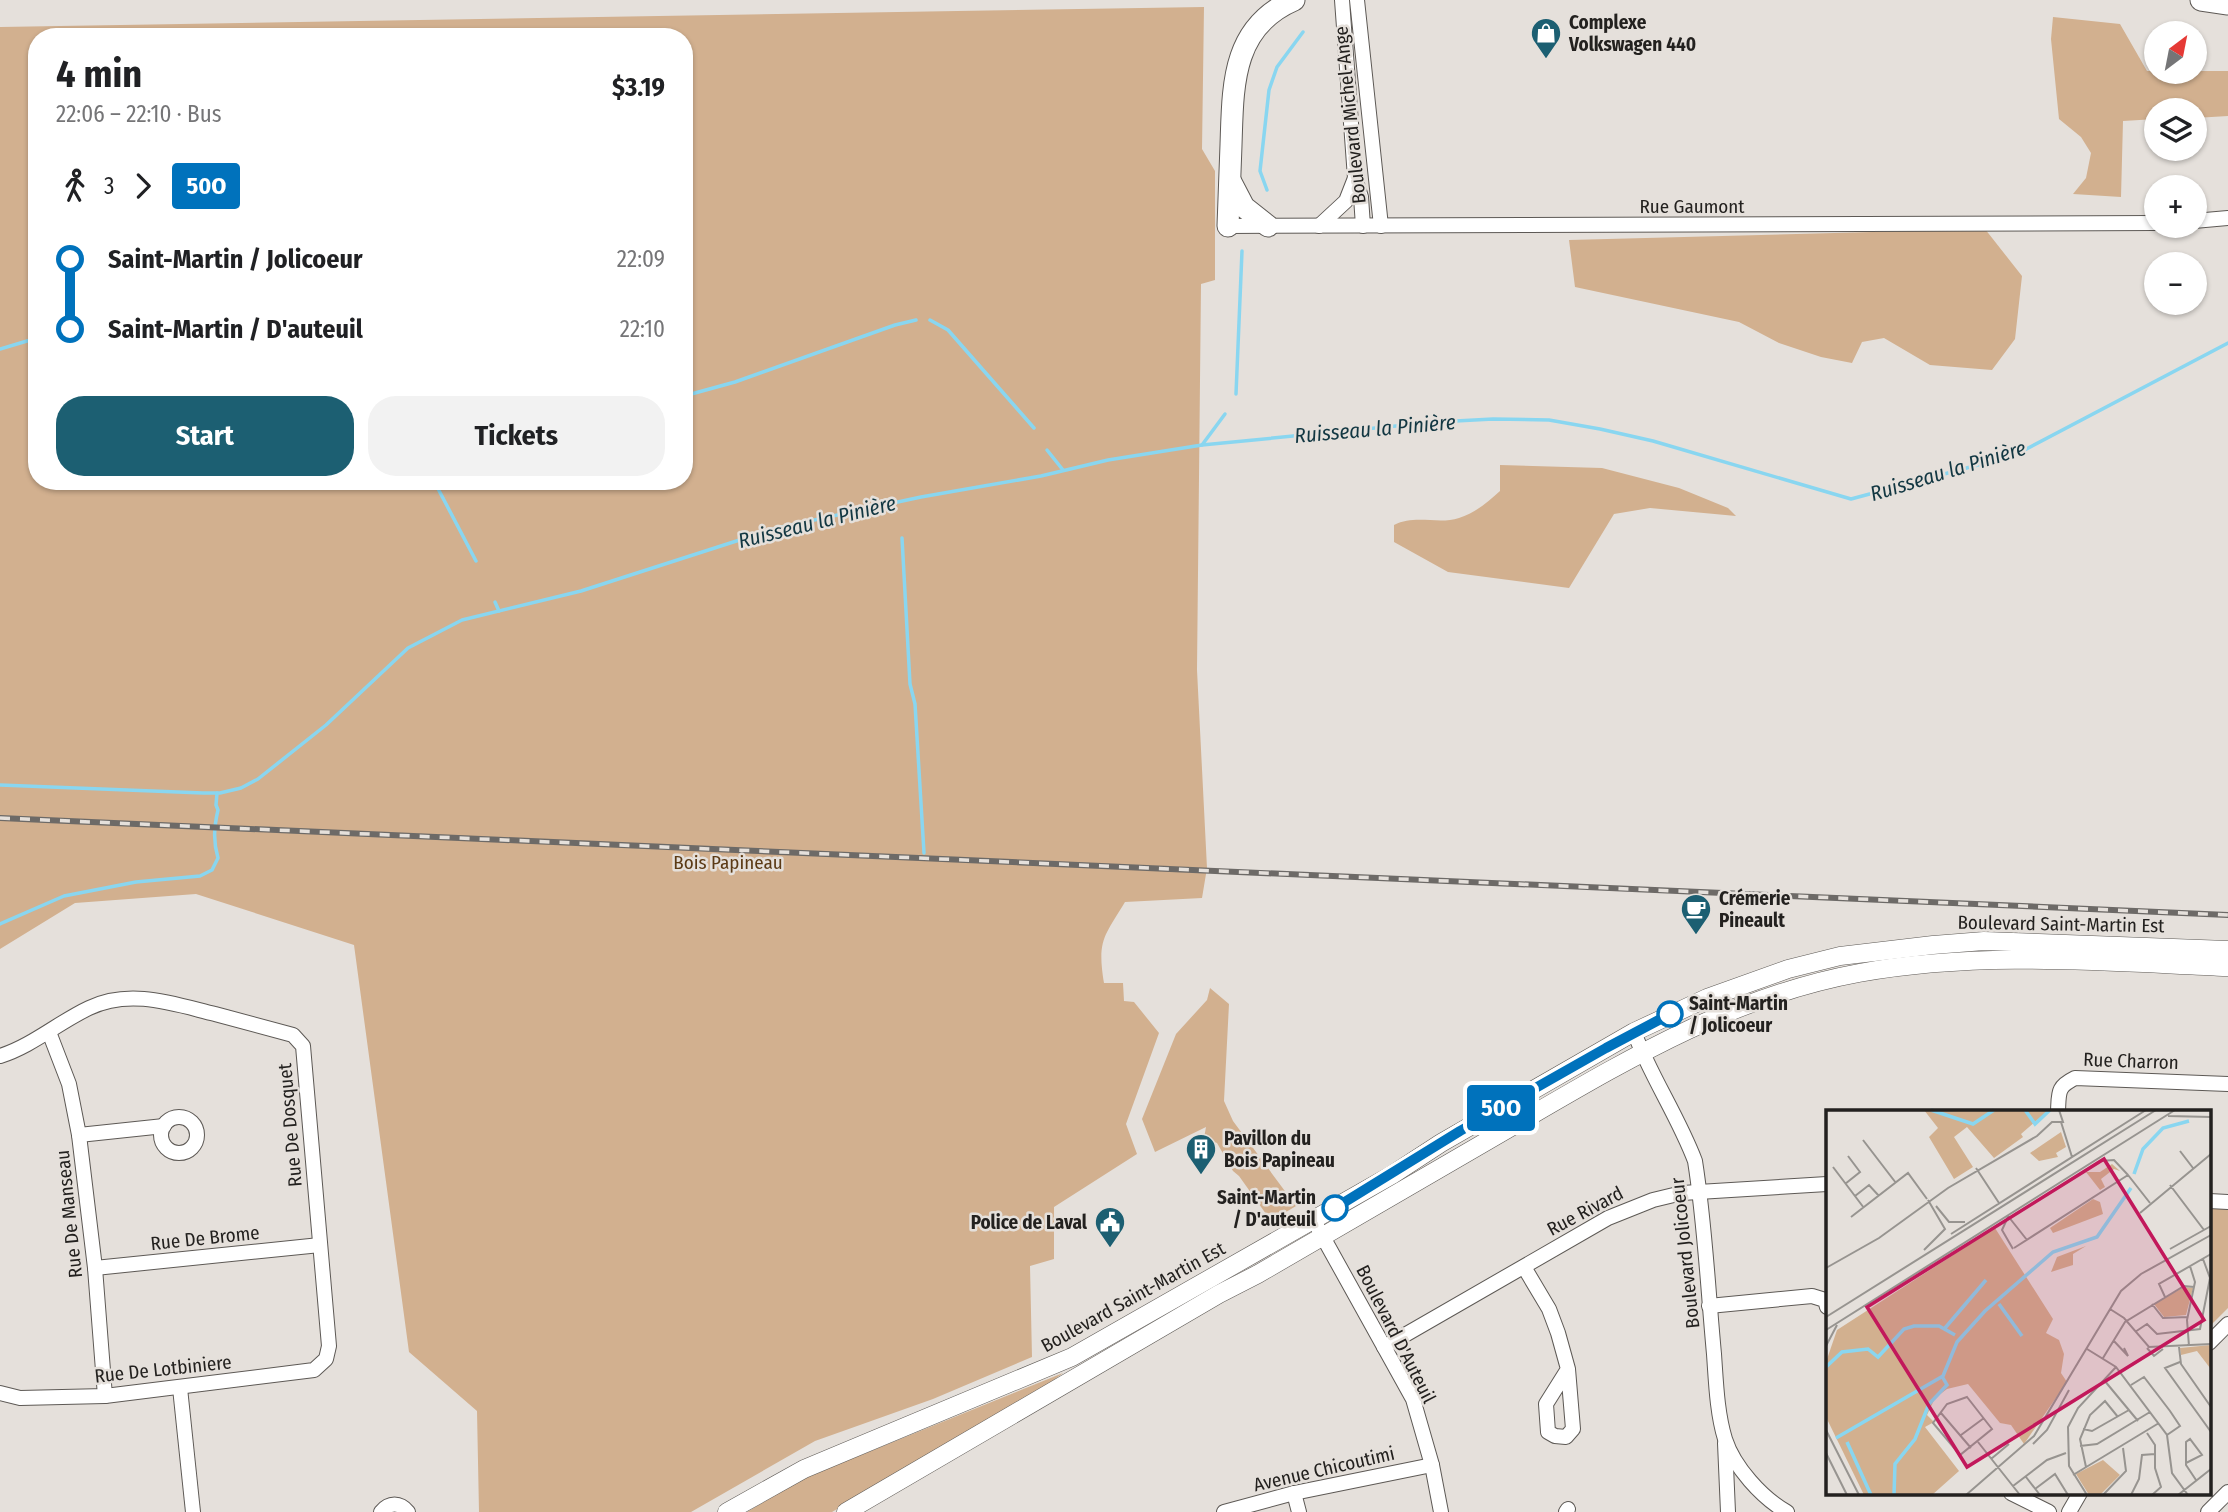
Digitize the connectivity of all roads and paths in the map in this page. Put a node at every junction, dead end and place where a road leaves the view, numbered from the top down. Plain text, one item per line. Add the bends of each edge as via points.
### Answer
1 (1294, 0) edge
2 (2201, 0) edge
3 (1342, 3) edge
4 (1357, 3) edge
5 (2228, 4) edge
6 (1355, 178) junction
7 (1230, 181) junction
8 (2228, 218) edge
9 (2207, 220) edge
10 (2144, 223) edge
11 (1228, 226) joint
12 (1268, 226) junction
13 (1319, 226) junction
14 (1363, 226) junction
15 (1381, 226) junction
16 (2228, 950) edge
17 (2228, 967) edge
18 (48, 1032) junction
19 (1634, 1032) junction
20 (1641, 1052) junction
21 (0, 1056) edge
22 (2228, 1084) edge
23 (2059, 1110) edge
24 (164, 1126) dead end
25 (79, 1135) junction
26 (1826, 1184) edge
27 (1698, 1192) junction
28 (2210, 1201) edge
29 (2228, 1202) edge
30 (1312, 1219) junction
31 (1323, 1237) junction
32 (320, 1245) junction
33 (1524, 1267) junction
34 (95, 1268) junction
35 (1220, 1273) junction
36 (1237, 1286) junction
37 (1826, 1304) edge
38 (1709, 1306) junction
39 (2228, 1324) edge
40 (1146, 1326) junction
41 (2210, 1342) edge
42 (1384, 1347) junction
43 (326, 1359) joint
44 (1568, 1369) dead end
45 (180, 1388) junction
46 (0, 1393) edge
47 (105, 1396) junction
48 (1725, 1440) junction
49 (1432, 1465) junction
50 (2228, 1492) edge
51 (1294, 1493) junction
52 (2013, 1494) edge
53 (2079, 1494) edge
54 (193, 1512) edge
55 (381, 1512) edge
56 (408, 1512) edge
57 (727, 1512) edge
58 (846, 1512) edge
59 (1224, 1512) edge
60 (1299, 1512) edge
61 (1441, 1512) edge
62 (1728, 1512) edge
63 (1787, 1512) edge
64 (2049, 1512) edge
65 (2069, 1512) edge
66 (2208, 1512) edge

1 - 7 highway via 1259,24 1241,54 1234,83
2 - 5 highway
3 - 6 street, Boulevard Michel-Ange
4 - 15 street, Boulevard Michel-Ange
6 - 13 street via 1346,201
6 - 14 street, Boulevard Michel-Ange
7 - 11 highway
7 - 12 highway via 1244,207
8 - 9 street
10 - 15 street, Rue Gaumont
11 - 12 street, Rue Gaumont
12 - 13 street, Rue Gaumont
13 - 14 street, Rue Gaumont
14 - 15 street, Rue Gaumont
16 - 19 main road, Boulevard Saint-Martin Est via 1994,941 1840,956 1738,986
17 - 20 main road, Boulevard Saint-Martin Est via 2010,959 1897,967 1846,975 1774,995
18 - 21 street, Rue De Dosquet
18 - 25 street, Rue De Manseau via 69,1084
18 - 32 street, Rue De Dosquet via 89,1008 126,998 160,1000 293,1035 303,1046
19 - 20 street, Boulevard Jolicoeur
19 - 30 main road, Boulevard Saint-Martin Est
20 - 27 street, Boulevard Jolicoeur via 1692,1153
20 - 31 main road, Boulevard Saint-Martin Est
22 - 23 street, Rue Charron via 2075,1078 2059,1091
24 - 25 street
25 - 34 street, Rue De Manseau
26 - 27 street, Rue Rivard
27 - 33 street, Rue Rivard via 1653,1200 1622,1212
27 - 38 street, Boulevard Jolicoeur
28 - 29 street
30 - 31 street, Boulevard D'Auteuil
30 - 35 main road, Boulevard Saint-Martin Est
31 - 36 main road, Boulevard Saint-Martin Est
31 - 42 street, Boulevard D'Auteuil
32 - 34 street, Rue De Brome
32 - 43 street, Rue De Dosquet via 329,1346
33 - 42 street, Rue Rivard
33 - 44 street via 1549,1309
34 - 47 street, Rue De Manseau
35 - 36 main road
35 - 40 main road, Boulevard Saint-Martin Est
36 - 40 main road, Boulevard Saint-Martin Est
37 - 38 street via 1812,1296
38 - 48 street, Boulevard Jolicoeur
39 - 41 street
40 - 57 main road, Boulevard Saint-Martin Est via 804,1469
40 - 58 main road, Boulevard Saint-Martin Est via 1021,1412
42 - 49 street, Boulevard D'Auteuil via 1413,1399
43 - 45 street, Rue De Lotbiniere via 314,1370
45 - 47 street, Rue De Lotbiniere
45 - 54 street
46 - 47 street, Rue De Lotbiniere via 20,1398
48 - 62 street, Boulevard Jolicoeur
48 - 63 street, Boulevard Jolicoeur via 1753,1483
49 - 51 street, Avenue Chicoutimi
49 - 61 street, Boulevard D'Auteuil
50 - 66 street
51 - 59 street, Avenue Chicoutimi
51 - 60 street
52 - 64 street
53 - 65 street
55 - 56 street via 394,1504

